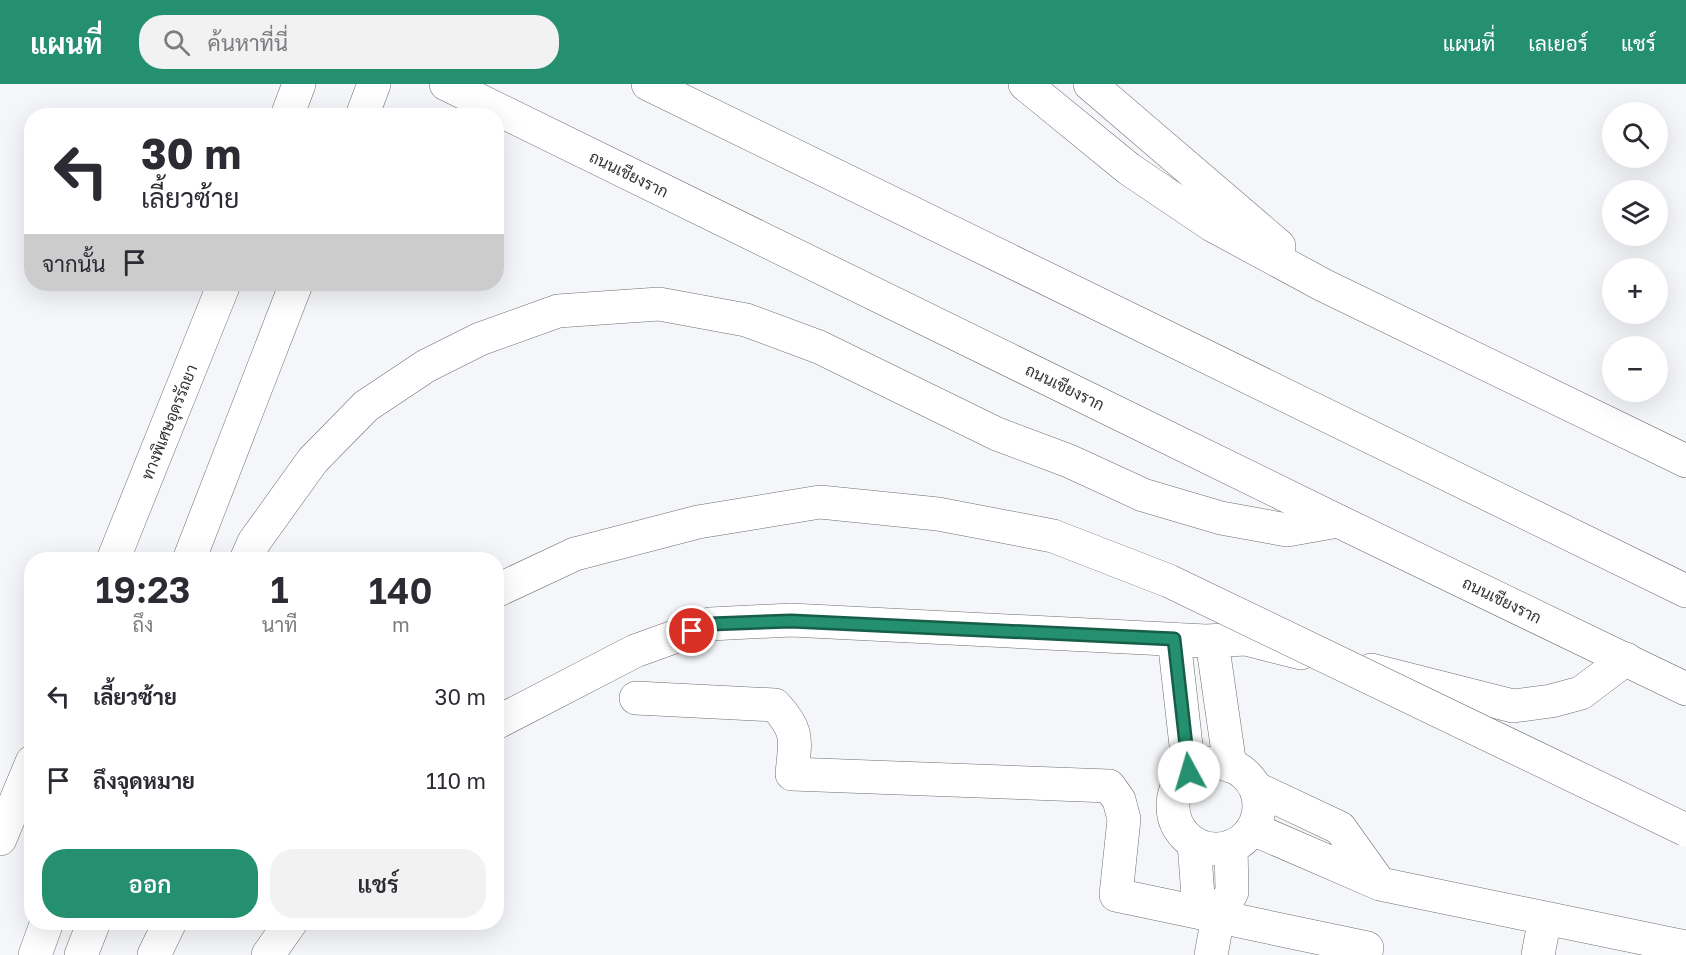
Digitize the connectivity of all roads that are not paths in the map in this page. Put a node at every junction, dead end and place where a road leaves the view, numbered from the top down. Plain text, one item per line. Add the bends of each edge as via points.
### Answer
1 (299, 84) edge
2 (374, 84) edge
3 (446, 84) edge
4 (648, 84) edge
5 (1025, 84) edge
6 (1090, 84) edge
7 (290, 108) edge
8 (365, 108) edge
9 (495, 108) edge
10 (504, 112) edge
11 (1323, 285) junction
12 (221, 291) edge
13 (293, 291) edge
14 (1686, 461) edge
15 (1338, 521) junction
16 (117, 552) edge
17 (192, 552) edge
18 (250, 552) edge
19 (504, 587) edge
20 (1686, 591) edge
21 (1174, 639) junction
22 (1212, 641) junction
23 (1626, 659) junction
24 (1686, 689) edge
25 (636, 698) dead end
26 (504, 719) edge
27 (1230, 766) junction
28 (1189, 772) junction
29 (24, 781) edge
30 (1255, 788) junction
31 (1686, 830) edge
32 (1242, 837) junction
33 (0, 839) edge
34 (1194, 843) junction
35 (1380, 885) junction
36 (1218, 917) junction
37 (1545, 918) junction
38 (44, 930) edge
39 (91, 930) edge
40 (166, 930) edge
41 (285, 930) edge
42 (1686, 947) edge
43 (1367, 948) dead end
44 (35, 955) edge
45 (81, 955) edge
46 (154, 955) edge
47 (268, 955) edge
48 (1211, 955) edge
49 (1538, 955) edge

1 - 7 main road
2 - 8 main road
3 - 9 main road, ถนนเชียงราก
4 - 20 main road
5 - 11 main road via 1129,169 1212,225
6 - 11 main road
10 - 15 main road, ถนนเชียงราก
11 - 14 main road
12 - 16 main road, ทางพิเศษอุดรรัถยา
13 - 17 main road
15 - 18 main road via 1287,530 1221,518 1143,495 1069,460 997,435 819,347 746,320 659,304 558,311 480,339 426,366 366,405 313,460
15 - 23 main road, ถนนเชียงราก
19 - 31 main road, bridge via 575,554 698,522 820,502 938,513 1053,536 1169,581
21 - 22 main road
21 - 26 main road via 791,621 710,624 635,651
21 - 28 main road
22 - 23 main road via 1246,639 1513,706 1581,693
22 - 27 main road
23 - 24 main road, ถนนเชียงราก
25 - 36 main road via 775,705 796,736 792,774 1109,786 1119,800 1124,819 1116,895
27 - 28 main road via 1208,763
27 - 30 main road via 1247,776
28 - 34 main road via 1176,790 1173,804 1180,830
29 - 33 main road
30 - 32 main road via 1258,815
30 - 35 main road via 1340,828
32 - 34 main road via 1217,849
32 - 35 main road
32 - 36 main road via 1232,892
34 - 36 main road via 1198,896
35 - 37 main road
36 - 43 main road
36 - 48 main road
37 - 42 main road
37 - 49 main road
38 - 44 main road
39 - 45 main road
40 - 46 main road
41 - 47 main road

